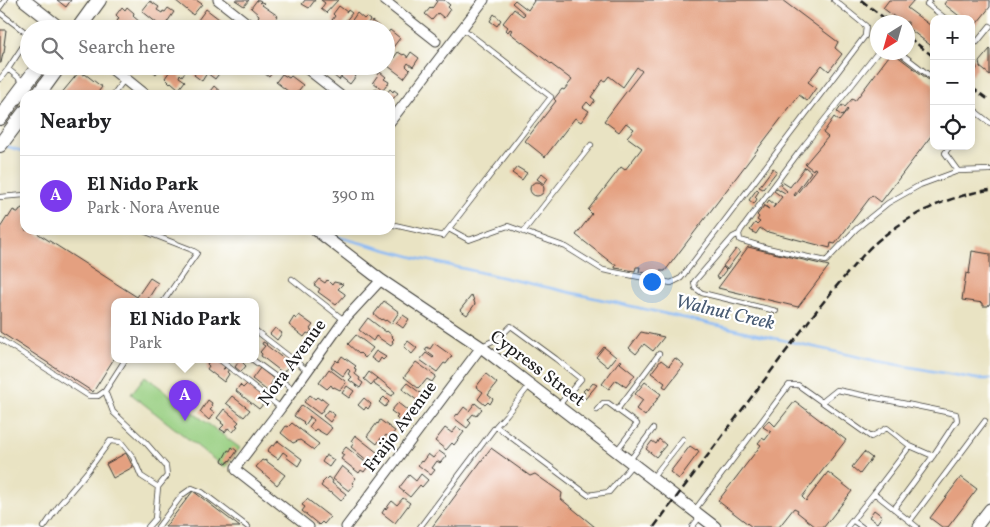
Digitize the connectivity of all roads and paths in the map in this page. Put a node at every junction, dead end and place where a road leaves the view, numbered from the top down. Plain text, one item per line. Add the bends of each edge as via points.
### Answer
1 (5, 0) edge
2 (24, 0) edge
3 (99, 0) edge
4 (218, 0) edge
5 (384, 0) edge
6 (484, 0) edge
7 (834, 0) edge
8 (930, 0) edge
9 (0, 7) edge
10 (0, 13) edge
11 (941, 15) edge
12 (50, 20) edge
13 (85, 20) edge
14 (244, 20) edge
15 (990, 26) edge
16 (462, 28) junction
17 (20, 29) edge
18 (436, 41) dead end
19 (975, 41) edge
20 (20, 50) edge
21 (872, 60) edge
22 (909, 60) edge
23 (8, 69) junction
24 (32, 75) edge
25 (52, 75) edge
26 (120, 75) edge
27 (314, 75) edge
28 (930, 76) edge
29 (0, 79) edge
30 (125, 79) junction
31 (26, 84) junction
32 (21, 90) edge
33 (42, 90) edge
34 (117, 90) edge
35 (139, 90) edge
36 (334, 90) edge
37 (20, 92) edge
38 (976, 111) edge
39 (395, 115) edge
40 (0, 118) edge
41 (20, 119) edge
42 (990, 123) edge
43 (3, 141) edge
44 (591, 145) dead end
45 (948, 150) edge
46 (990, 170) edge
47 (958, 171) junction
48 (20, 195) edge
49 (0, 197) edge
50 (395, 225) edge
51 (449, 229) junction
52 (523, 232) junction
53 (739, 234) junction
54 (155, 235) edge
55 (322, 235) edge
56 (292, 279) dead end
57 (381, 280) junction
58 (166, 298) edge
59 (776, 311) dead end
60 (344, 320) junction
61 (259, 333) edge
62 (0, 339) edge
63 (481, 347) junction
64 (659, 354) dead end
65 (124, 363) edge
66 (224, 363) edge
67 (257, 363) edge
68 (308, 371) junction
69 (530, 385) junction
70 (294, 390) junction
71 (105, 391) junction
72 (822, 402) junction
73 (558, 406) junction
74 (281, 408) junction
75 (597, 410) dead end
76 (617, 410) junction
77 (985, 421) dead end
78 (496, 426) junction
79 (653, 429) dead end
80 (684, 439) dead end
81 (910, 446) junction
82 (616, 451) junction
83 (933, 456) junction
84 (631, 462) junction
85 (652, 478) junction
86 (158, 488) junction
87 (874, 493) junction
88 (894, 509) junction
89 (990, 509) edge
90 (697, 514) junction
91 (852, 520) junction
92 (910, 521) junction
93 (44, 527) edge
94 (148, 527) edge
95 (158, 527) edge
96 (248, 527) edge
97 (309, 527) edge
98 (346, 527) edge
99 (420, 527) edge
100 (692, 527) edge
101 (714, 527) edge
102 (847, 527) edge
103 (862, 527) edge
104 (917, 527) edge
105 (976, 527) edge

1 - 9 lane
2 - 12 main road
3 - 13 main road
4 - 14 street
5 - 18 street
6 - 16 street
7 - 52 lane via 866,26 865,36 681,278 671,283 603,270 566,247
8 - 11 lane via 927,4
10 - 17 lane
15 - 19 lane
16 - 39 street
16 - 51 lane via 551,97
20 - 23 lane
21 - 53 lane
22 - 28 lane
23 - 29 lane
23 - 31 lane
24 - 31 main road
25 - 33 main road
26 - 30 street
27 - 36 street
30 - 34 lane
30 - 35 street
31 - 32 main road
37 - 40 main road
38 - 42 lane
41 - 43 main road
44 - 52 lane
45 - 47 lane via 946,153
46 - 47 lane
47 - 53 lane via 920,185 888,203 856,229 826,261 740,240
48 - 49 lane
50 - 51 lane via 443,236
51 - 52 lane via 470,240 508,226
53 - 59 lane via 694,282 695,288 702,293
54 - 58 lane via 197,253
55 - 57 street, Cypress Street
56 - 60 lane
57 - 60 street, Nora Avenue
57 - 63 street, Cypress Street
60 - 68 street, Nora Avenue
61 - 68 lane
62 - 71 lane via 89,396 98,396
63 - 69 street, Cypress Street
63 - 73 lane via 499,338 511,326 556,359 580,379
63 - 98 street, Fraijo Avenue
64 - 76 lane
65 - 71 lane
66 - 74 lane
67 - 70 lane
68 - 70 street, Nora Avenue
69 - 73 street, Cypress Street
69 - 78 lane
70 - 74 street, Nora Avenue
71 - 86 lane via 113,412 166,466 166,476
72 - 81 lane via 870,437 887,428
72 - 83 lane via 837,390 956,414 957,420
72 - 90 lane via 798,385 789,385
73 - 82 street, Cypress Street
74 - 97 street, Nora Avenue via 236,470
75 - 76 lane via 603,403 608,403
76 - 82 lane via 637,424
77 - 92 lane
78 - 84 lane via 588,495 609,492
78 - 99 lane
79 - 84 lane
80 - 85 lane
81 - 83 lane
81 - 87 lane
82 - 84 street, Cypress Street
83 - 88 lane
84 - 85 street, Cypress Street
85 - 90 street, Cypress Street
86 - 93 lane via 140,476 133,457 121,442 110,441
86 - 94 lane via 155,519
87 - 88 lane
87 - 91 lane
88 - 92 lane
89 - 105 street
90 - 100 lane
90 - 101 street, Cypress Street
91 - 102 lane
91 - 103 lane
92 - 104 lane
95 - 96 lane via 182,495 192,488

